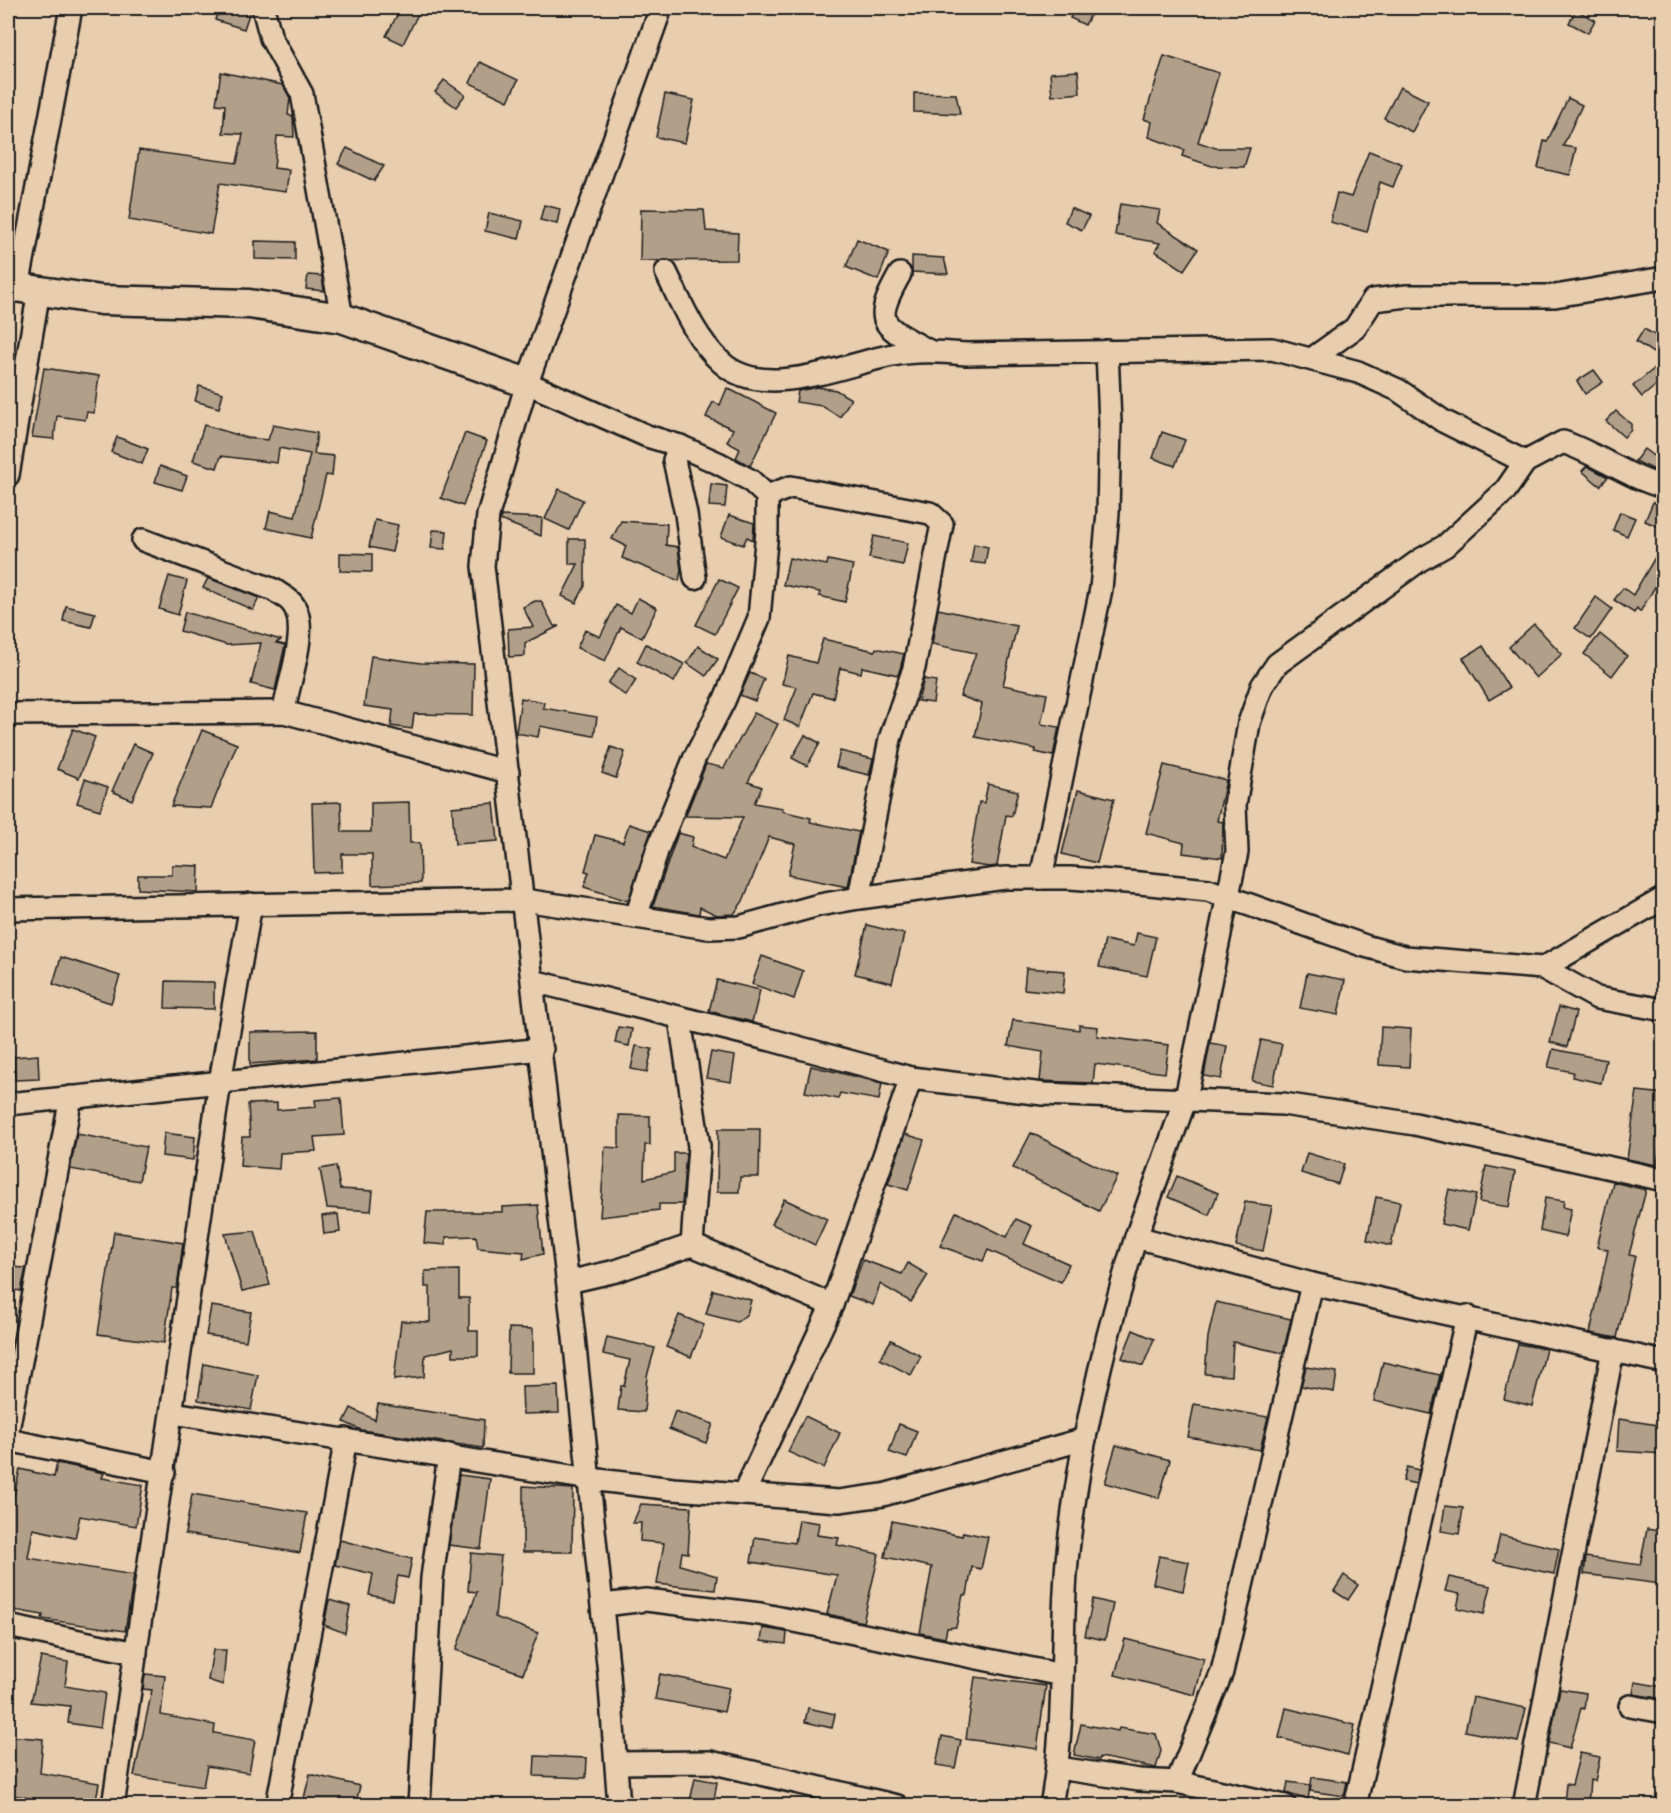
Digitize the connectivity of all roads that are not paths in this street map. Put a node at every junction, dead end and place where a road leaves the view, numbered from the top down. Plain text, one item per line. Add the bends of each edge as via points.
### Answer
1 (71, 8) edge
2 (263, 8) edge
3 (661, 8) edge
4 (666, 272) dead end
5 (900, 274) dead end
6 (1664, 278) edge
7 (22, 288) edge
8 (342, 318) junction
9 (929, 351) junction
10 (1107, 351) junction
11 (1313, 358) junction
12 (528, 382) junction
13 (680, 446) junction
14 (1525, 462) junction
15 (8, 475) edge
16 (1664, 487) edge
17 (767, 496) junction
18 (143, 540) dead end
19 (695, 578) dead end
20 (284, 712) junction
21 (8, 714) edge
22 (508, 772) junction
23 (1041, 878) junction
24 (1229, 896) junction
25 (859, 898) junction
26 (1664, 898) edge
27 (524, 900) junction
28 (251, 904) junction
29 (8, 909) edge
30 (636, 917) junction
31 (1543, 968) junction
32 (533, 981) junction
33 (1664, 1011) edge
34 (680, 1019) junction
35 (542, 1049) junction
36 (911, 1078) junction
37 (220, 1082) junction
38 (71, 1097) junction
39 (1186, 1098) junction
40 (8, 1104) edge
41 (1664, 1179) edge
42 (1136, 1237) junction
43 (692, 1245) junction
44 (568, 1282) junction
45 (1312, 1284) junction
46 (832, 1305) junction
47 (1467, 1316) junction
48 (1613, 1350) junction
49 (1664, 1362) edge
50 (173, 1413) junction
51 (8, 1430) edge
52 (345, 1439) junction
53 (1085, 1439) junction
54 (8, 1440) edge
55 (449, 1455) junction
56 (164, 1472) junction
57 (590, 1479) junction
58 (744, 1493) junction
59 (603, 1605) junction
60 (8, 1626) edge
61 (136, 1653) junction
62 (1062, 1675) junction
63 (1630, 1706) dead end
64 (1664, 1712) edge
65 (617, 1762) junction
66 (1058, 1768) junction
67 (1177, 1782) junction
68 (1256, 1802) edge
69 (113, 1806) edge
70 (277, 1806) edge
71 (419, 1806) edge
72 (619, 1806) edge
73 (897, 1806) edge
74 (1051, 1806) edge
75 (1285, 1806) edge
76 (1355, 1806) edge
77 (1524, 1806) edge

1 - 7 street
2 - 8 street via 271,38 302,94
3 - 12 street
4 - 9 street via 689,320 721,362 741,376 764,380 789,378
5 - 9 street via 884,302 884,321 890,329
6 - 11 street via 1555,296 1407,296 1372,300 1355,328
7 - 8 street via 101,300 249,304
7 - 15 street
8 - 12 street
9 - 10 street
10 - 11 street via 1272,349
10 - 23 street via 1108,513 1101,589
11 - 14 street via 1398,390 1443,422
12 - 13 street via 647,436
12 - 22 street via 489,515 483,566
13 - 17 street via 750,480
13 - 19 street via 674,460
14 - 16 street via 1563,442 1593,452 1616,468
14 - 24 street via 1505,491 1445,546 1277,664 1262,686 1249,723 1235,805 1237,852
17 - 25 street via 791,487 930,513 942,524 914,668 890,739
17 - 30 street via 759,618 695,757 658,848
18 - 20 street via 274,590 292,602 300,637
20 - 21 street
20 - 22 street
22 - 27 street
23 - 24 street via 1174,886
23 - 25 street via 1005,878
24 - 31 street via 1405,957
24 - 39 street
25 - 30 street via 739,927 708,928
26 - 31 street
27 - 28 street
27 - 30 street
27 - 32 street
28 - 29 street
28 - 37 street
31 - 33 street via 1597,998
32 - 34 street
32 - 35 street
34 - 36 street
34 - 43 street via 699,1146
35 - 37 street
35 - 44 street
36 - 39 street via 1043,1095
36 - 46 street
37 - 38 street
37 - 50 street
38 - 40 street
38 - 51 street
39 - 41 street via 1283,1104 1415,1124
39 - 42 street
42 - 45 street
42 - 53 street via 1101,1354
43 - 44 street via 616,1271
43 - 46 street
44 - 57 street
45 - 47 street
45 - 67 street via 1222,1672
46 - 58 street
47 - 48 street
47 - 76 street
48 - 49 street
48 - 77 street
50 - 52 street
50 - 56 street
52 - 55 street
52 - 70 street
53 - 58 street via 883,1495 839,1501
53 - 62 street via 1068,1557
54 - 56 street
55 - 57 street
55 - 71 street via 432,1578
56 - 61 street
57 - 58 street
57 - 59 street
59 - 62 street via 646,1600 760,1614
59 - 65 street
60 - 61 street
61 - 69 street
62 - 66 street
63 - 64 street
65 - 72 street
65 - 73 street via 710,1762
66 - 67 street
66 - 74 street
67 - 68 street
68 - 75 street

